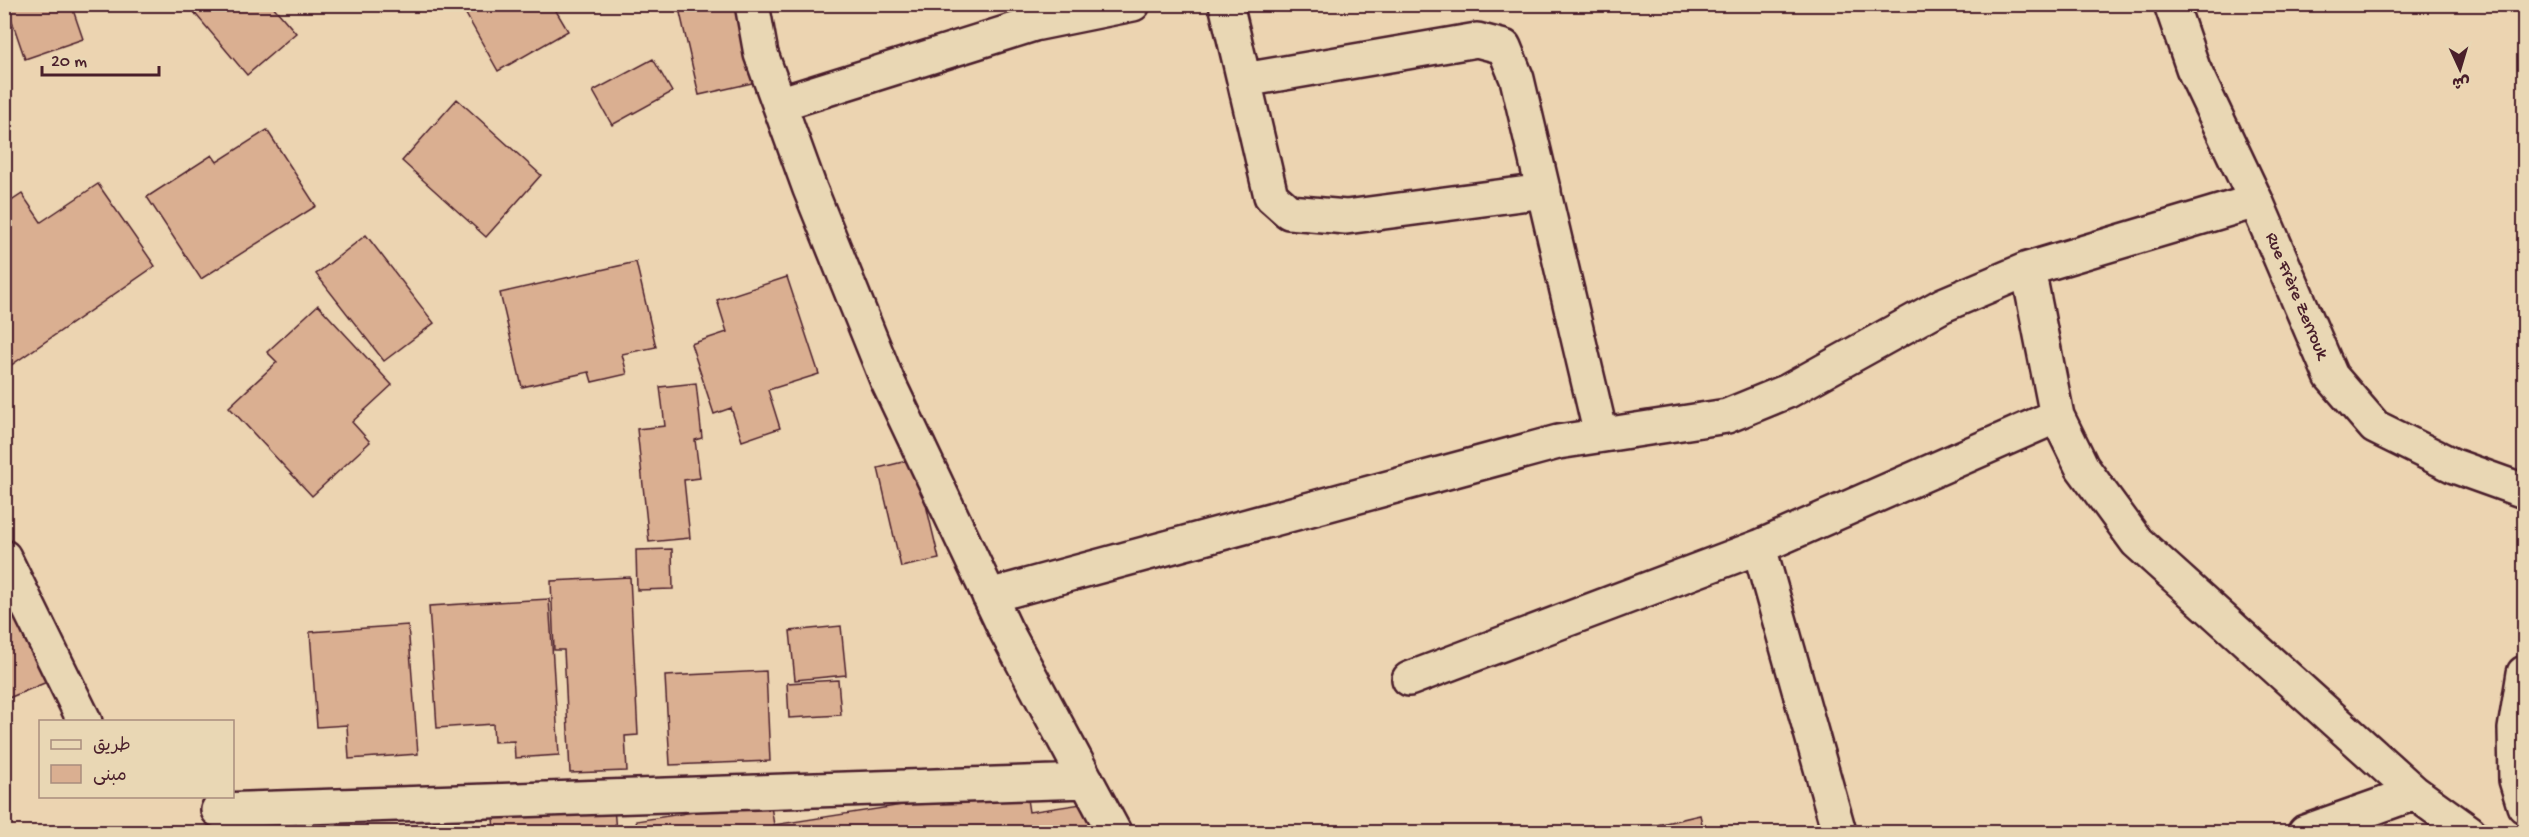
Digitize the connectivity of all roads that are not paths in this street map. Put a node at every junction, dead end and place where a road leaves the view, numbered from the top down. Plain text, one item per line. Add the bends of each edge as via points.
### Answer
1 (752, 4) edge
2 (1133, 4) edge
3 (1226, 4) edge
4 (2171, 4) edge
5 (1029, 14) edge
6 (1244, 80) junction
7 (779, 104) junction
8 (1544, 190) junction
9 (2256, 201) junction
10 (2028, 269) junction
11 (2057, 416) junction
12 (1601, 435) junction
13 (2524, 491) edge
14 (1759, 547) junction
15 (4, 557) edge
16 (989, 596) junction
17 (2524, 673) edge
18 (1409, 679) dead end
19 (84, 720) edge
20 (1087, 781) junction
21 (2415, 793) junction
22 (2524, 806) edge
23 (218, 810) dead end
24 (1114, 832) edge
25 (1839, 832) edge
26 (2305, 832) edge
27 (2469, 832) edge

1 - 7 street via 761,54
2 - 5 street
3 - 6 street
4 - 9 street, Rue Frère Zerrouk via 2193,68
5 - 7 street
6 - 8 street via 1271,196 1288,212 1346,217
6 - 8 street via 1477,40 1503,47 1518,79
7 - 16 street via 887,380
8 - 12 street
9 - 10 street
9 - 13 street, Rue Frère Zerrouk via 2331,376 2375,428 2454,466
10 - 11 street
10 - 12 street via 1942,305 1788,391 1727,416
11 - 14 street
11 - 21 street via 2082,467 2138,542
12 - 16 street via 1558,442
14 - 18 street
14 - 25 street
15 - 19 street
16 - 20 street
17 - 22 street via 2515,729 2516,780
20 - 23 street
20 - 24 street
21 - 26 street
21 - 27 street

